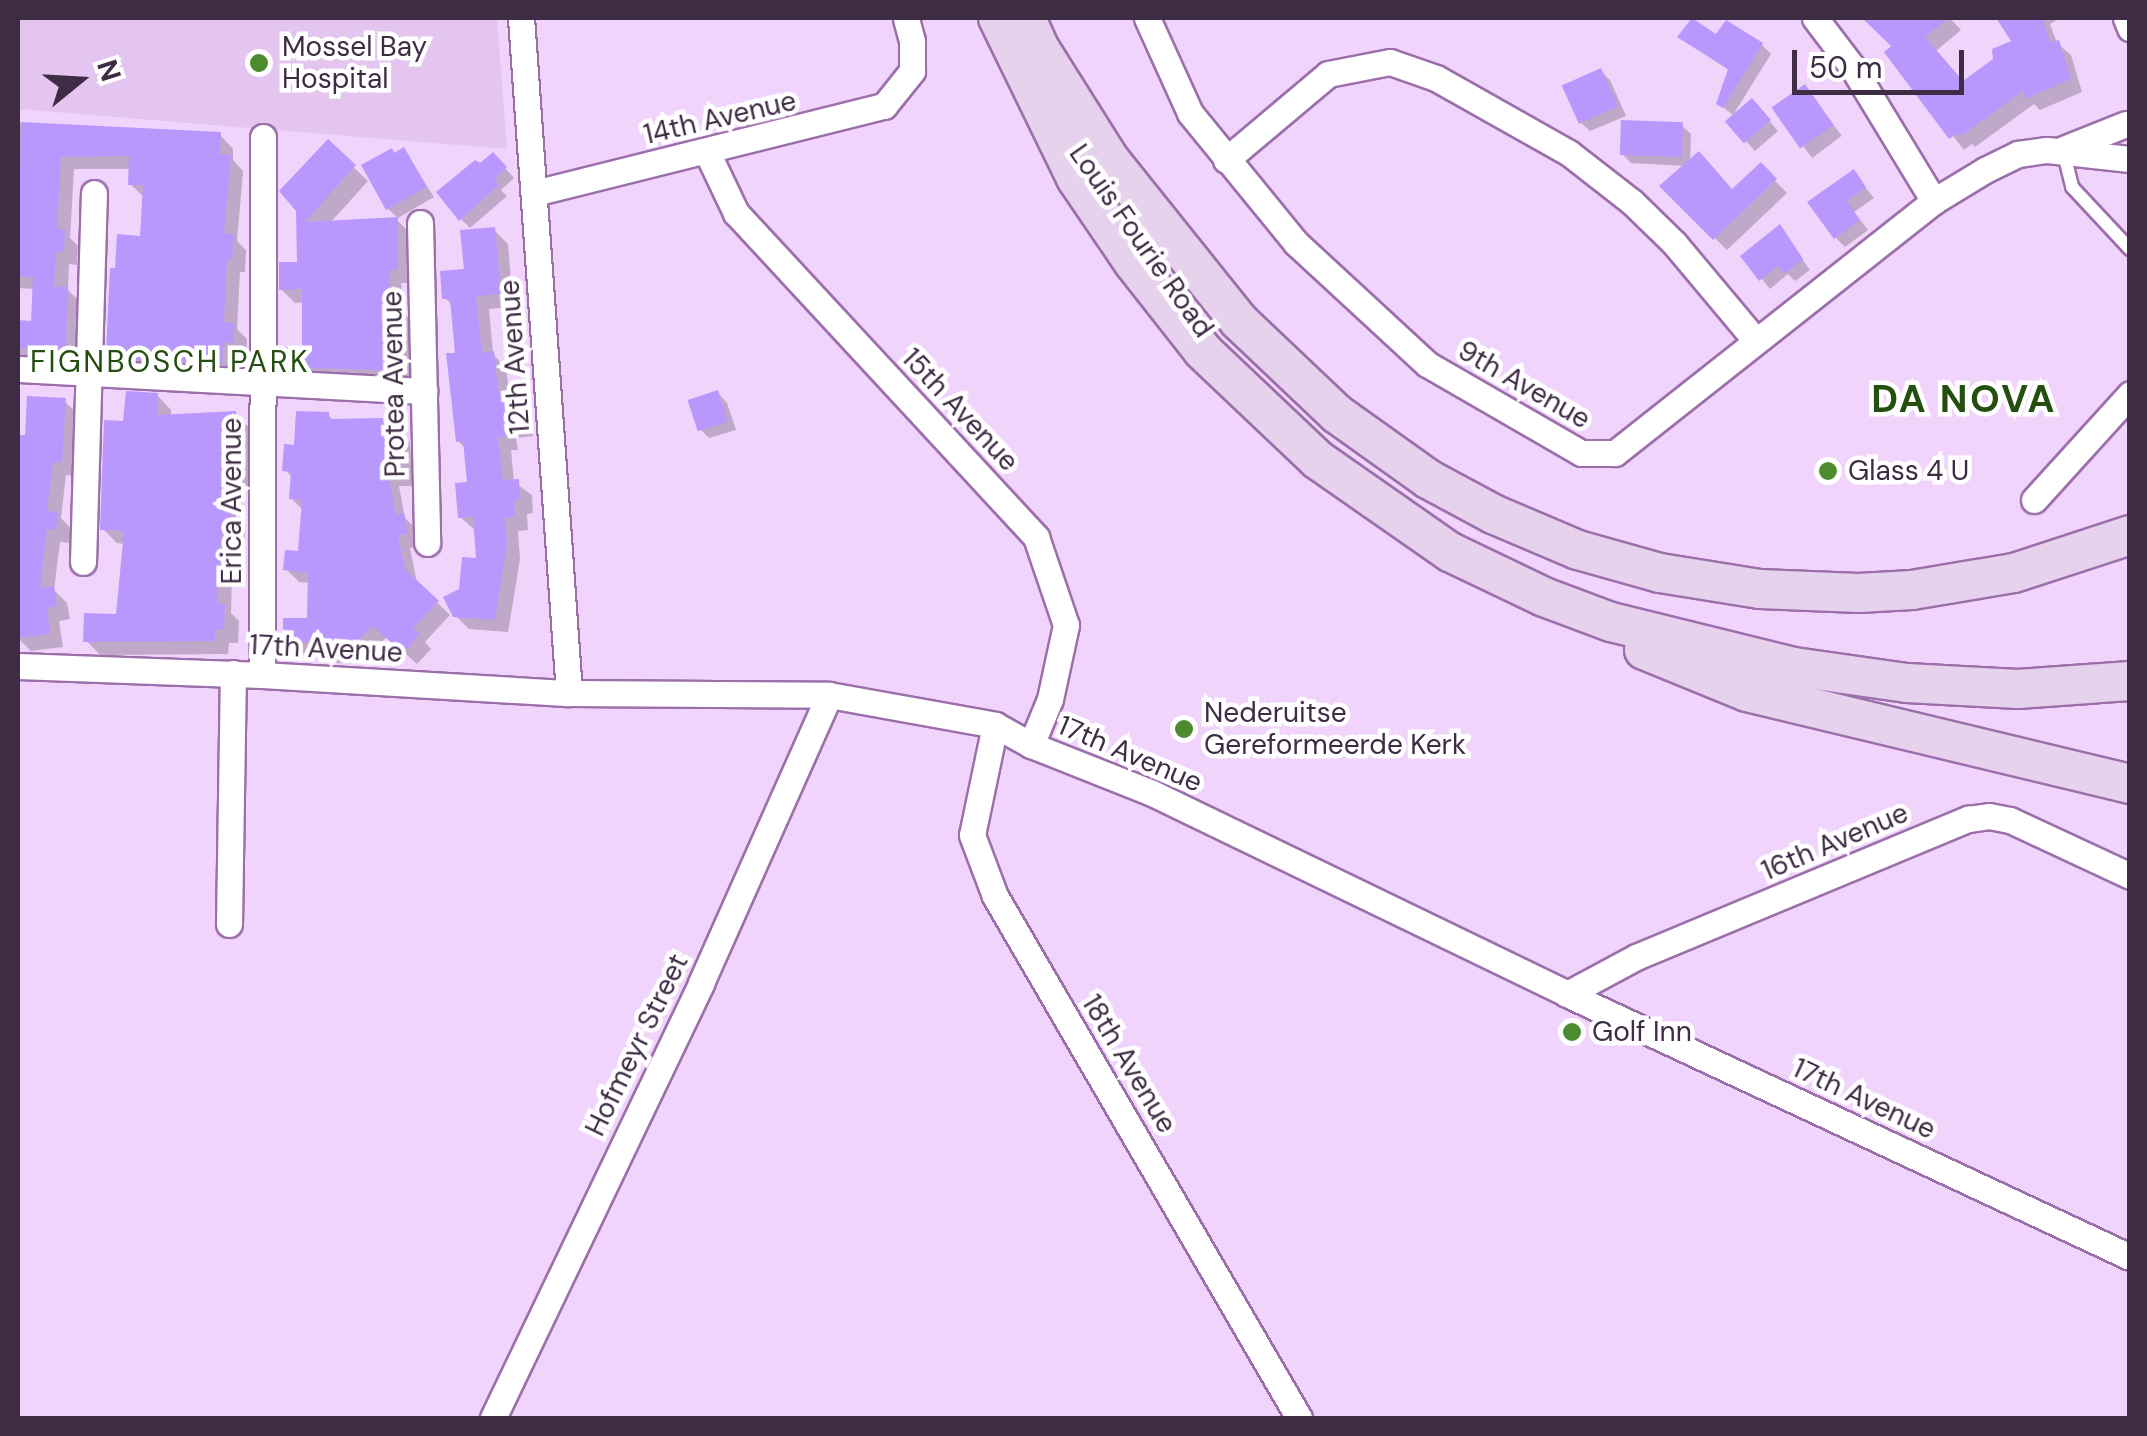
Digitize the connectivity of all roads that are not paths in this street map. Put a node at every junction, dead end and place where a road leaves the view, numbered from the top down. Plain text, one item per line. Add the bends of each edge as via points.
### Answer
1 (521, 18) edge
2 (906, 18) edge
3 (998, 18) edge
4 (1016, 18) edge
5 (1026, 18) edge
6 (1148, 18) edge
7 (1815, 18) edge
8 (2126, 18) edge
9 (2130, 28) edge
10 (2128, 121) edge
11 (262, 137) dead end
12 (2063, 149) junction
13 (707, 152) junction
14 (2130, 157) edge
15 (1226, 160) junction
16 (94, 193) dead end
17 (534, 193) junction
18 (1934, 201) junction
19 (420, 223) dead end
20 (2130, 249) edge
21 (1756, 341) junction
22 (18, 369) edge
23 (89, 372) junction
24 (262, 382) junction
25 (424, 391) junction
26 (2130, 394) edge
27 (2034, 500) dead end
28 (2130, 535) edge
29 (427, 543) dead end
30 (1450, 552) junction
31 (83, 562) dead end
32 (1673, 638) junction
33 (18, 666) edge
34 (234, 674) junction
35 (262, 674) junction
36 (2130, 681) edge
37 (569, 693) junction
38 (829, 695) junction
39 (995, 725) junction
40 (1032, 745) junction
41 (2130, 784) edge
42 (2130, 876) edge
43 (230, 924) dead end
44 (1567, 994) junction
45 (2130, 1256) edge
46 (493, 1418) edge
47 (1299, 1418) edge

1 - 17 street, 12th Avenue
2 - 13 street, 14th Avenue via 914,59 908,80 884,106
3 - 30 main road, Louis Fourie Road via 1076,178 1204,350 1318,460
4 - 32 main road, Louis Fourie Road via 1086,171 1212,343 1268,400 1325,451 1455,541 1547,591
5 - 28 main road via 1110,160 1239,321 1336,414 1428,479 1494,514 1578,550 1760,590 1912,590 2014,573
6 - 15 street, 9th Avenue via 1190,113
7 - 18 street
8 - 9 street
10 - 12 street, 9th Avenue
10 - 14 street
11 - 24 street, Erica Avenue
12 - 14 street, 9th Avenue
12 - 18 street, 9th Avenue via 2018,154
12 - 20 lane via 2072,187
13 - 17 street, 14th Avenue
13 - 40 street, 15th Avenue via 736,213 1036,537 1066,625 1050,700
15 - 21 street via 1328,74 1390,62 1421,72 1569,154 1632,202
15 - 21 street, 9th Avenue via 1296,243 1427,364 1581,453 1615,453
16 - 23 street
17 - 37 street, 12th Avenue
18 - 21 street, 9th Avenue
19 - 25 street, Protea Avenue
22 - 23 street
23 - 24 street
23 - 31 street
24 - 25 street
24 - 35 street, Erica Avenue
25 - 29 street, Protea Avenue
26 - 27 street
30 - 32 main road, Louis Fourie Road via 1544,597
30 - 41 main road via 1558,618 1748,692
32 - 36 main road, Louis Fourie Road via 1794,667 1907,684 2018,689
33 - 34 street, 17th Avenue
34 - 35 street, 17th Avenue
34 - 43 street
35 - 37 street, 17th Avenue
37 - 38 street, 17th Avenue
38 - 39 street, 17th Avenue
38 - 46 street, Hofmeyr Street via 701,983
39 - 40 street, 17th Avenue
39 - 47 street, 18th Avenue via 972,834 995,896
40 - 44 street, 17th Avenue via 1152,793
42 - 44 street, 16th Avenue via 2010,820 1968,819 1636,956
44 - 45 street, 17th Avenue

